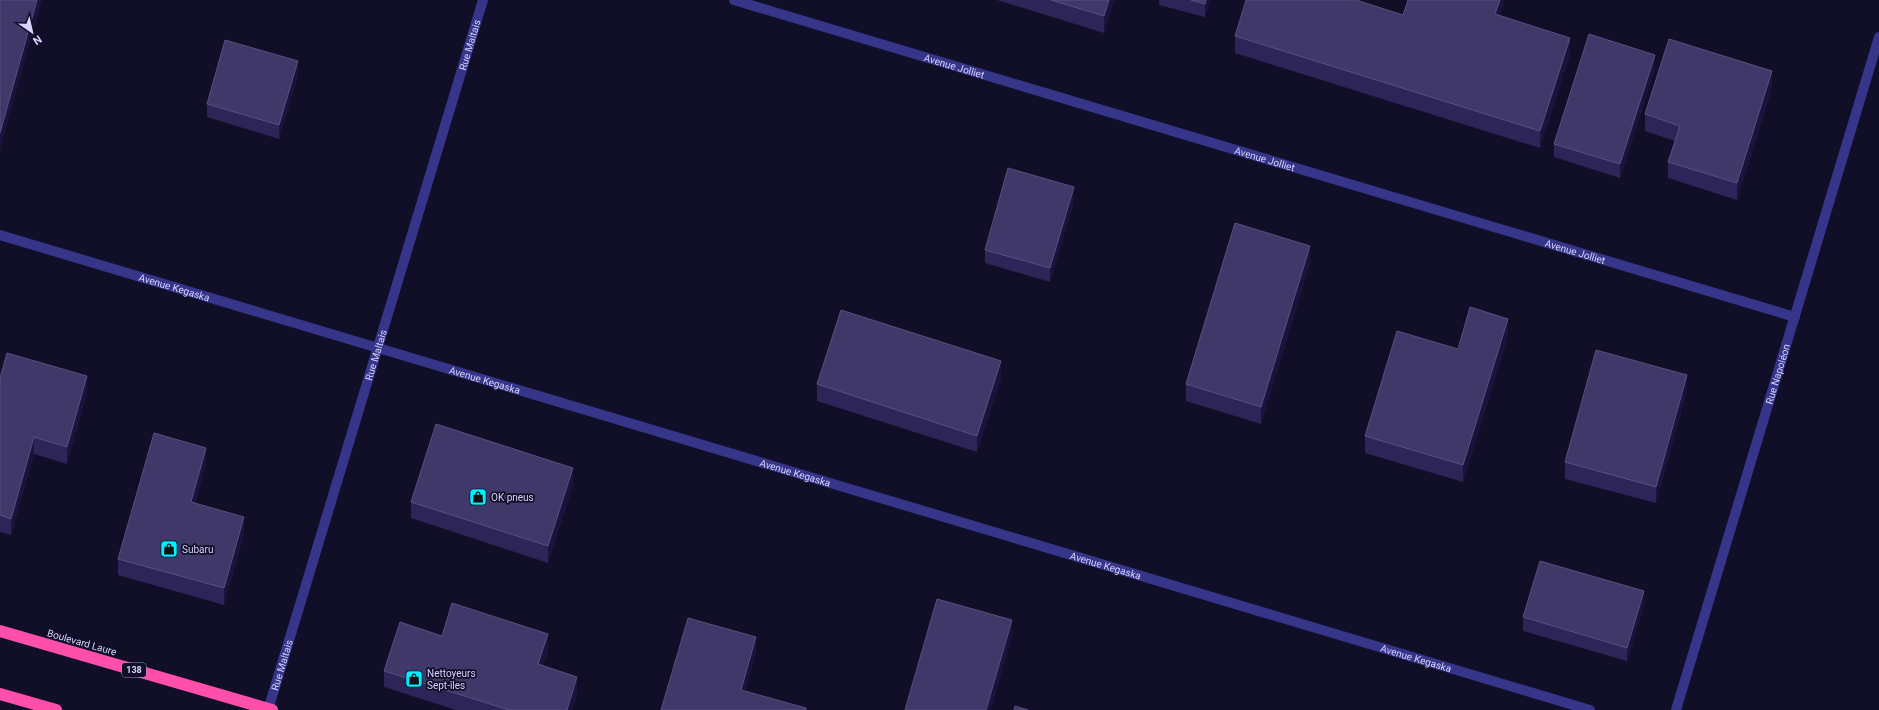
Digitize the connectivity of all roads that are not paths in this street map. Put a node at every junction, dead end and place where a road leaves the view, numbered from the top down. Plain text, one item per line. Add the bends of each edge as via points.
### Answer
1 (483, 0) edge
2 (734, 0) edge
3 (1879, 37) edge
4 (0, 235) edge
5 (1795, 317) junction
6 (378, 348) junction
7 (0, 631) edge
8 (0, 694) edge
9 (56, 710) edge
10 (269, 710) edge
11 (1590, 710) edge
12 (1676, 710) edge

1 - 6 street, Rue Maltais
2 - 5 street, Avenue Jolliet
3 - 5 street, Rue Napoléon
4 - 6 street, Avenue Kegaska
5 - 12 street, Rue Napoléon
6 - 10 street, Rue Maltais
6 - 11 street, Avenue Kegaska
7 - 10 highway, Boulevard Laure / 138
8 - 9 highway

